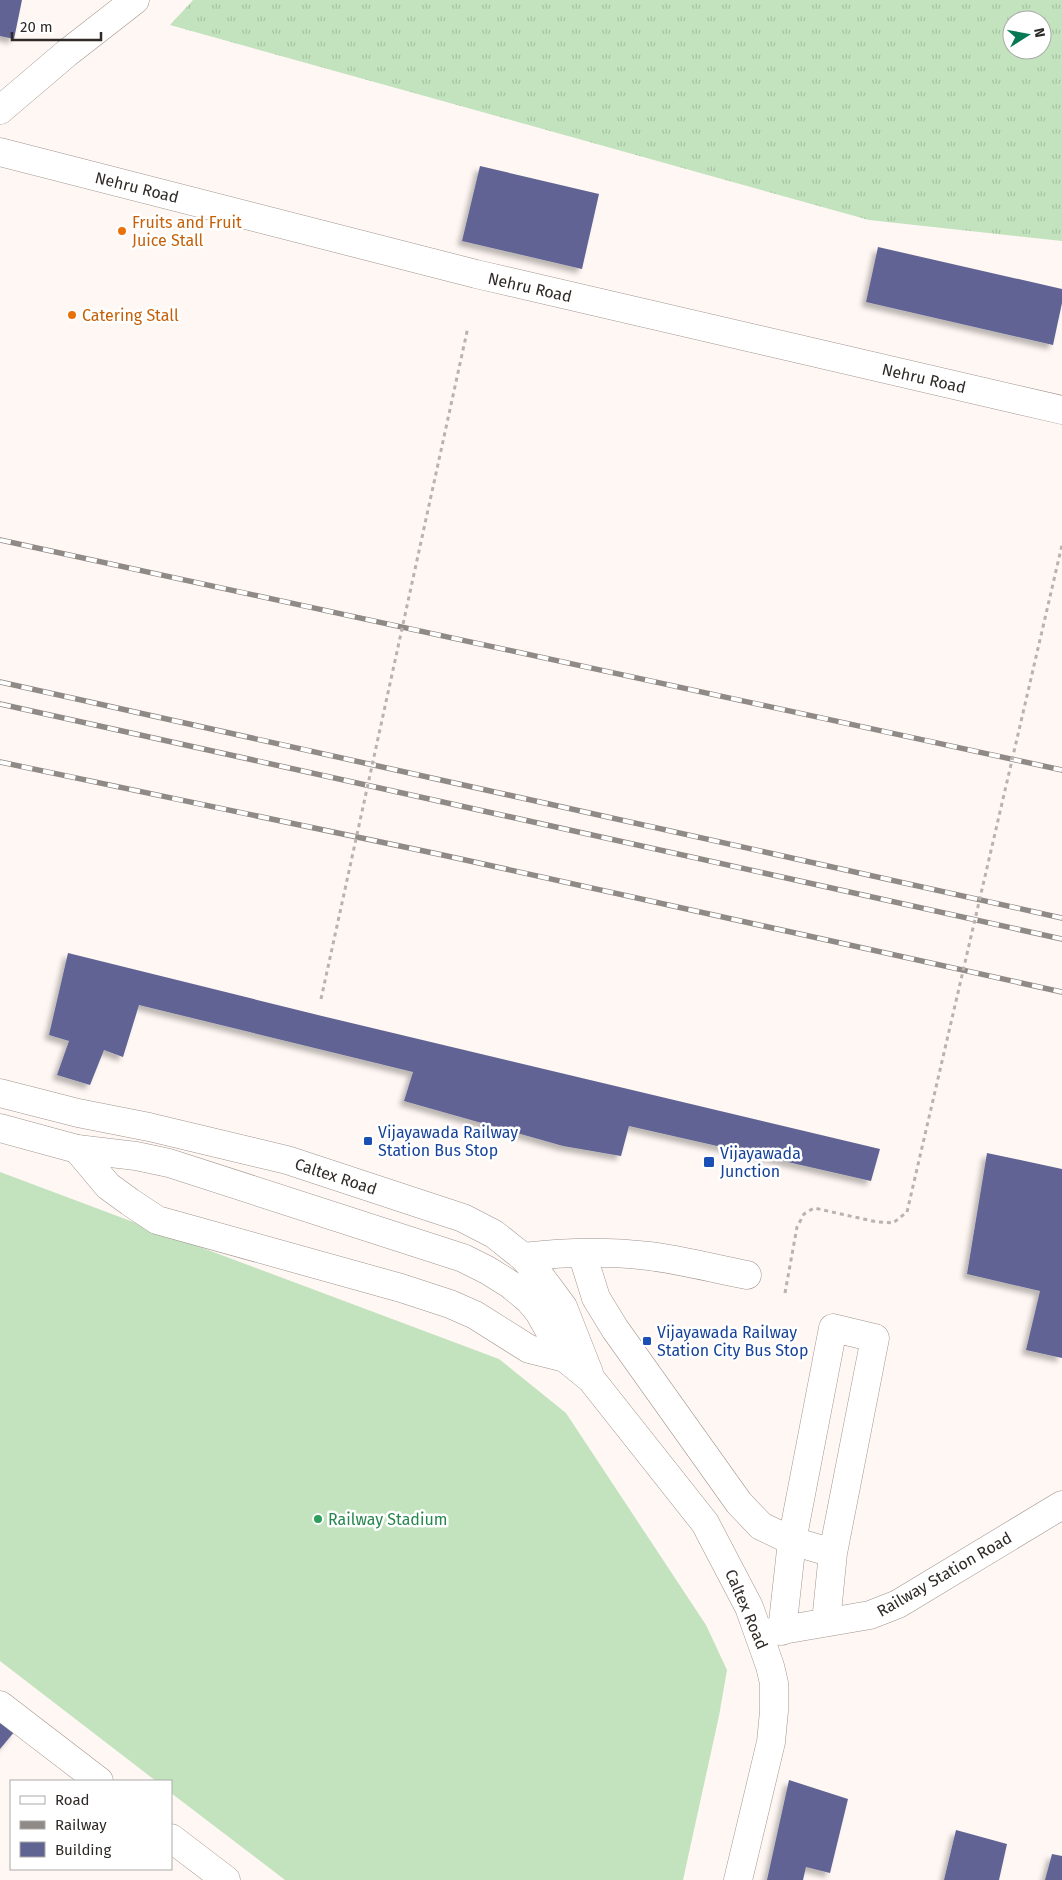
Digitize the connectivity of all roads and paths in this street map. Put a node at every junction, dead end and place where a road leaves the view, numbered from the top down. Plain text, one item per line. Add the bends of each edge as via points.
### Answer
1 (135, 0) edge
2 (0, 110) edge
3 (0, 152) edge
4 (468, 327) dead end
5 (1062, 410) edge
6 (1062, 545) edge
7 (321, 999) dead end
8 (0, 1093) edge
9 (0, 1128) edge
10 (78, 1149) junction
11 (582, 1253) junction
12 (523, 1257) junction
13 (747, 1275) dead end
14 (784, 1293) dead end
15 (565, 1358) junction
16 (591, 1379) junction
17 (1062, 1505) edge
18 (792, 1541) junction
19 (833, 1553) junction
20 (826, 1622) junction
21 (771, 1632) junction
22 (0, 1705) edge
23 (98, 1780) edge
24 (172, 1839) edge
25 (226, 1880) edge
26 (738, 1880) edge

1 - 2 main road
3 - 5 main road, Nehru Road via 476,274
4 - 7 path, bridge
6 - 14 path, bridge via 907,1212 893,1223 814,1208 804,1214 797,1227
8 - 12 main road, Caltex Road via 287,1160 463,1218 494,1234
9 - 10 main road, Caltex Road
10 - 15 main road via 108,1186 157,1220 450,1304 475,1315 529,1349
10 - 15 main road, Caltex Road via 169,1163 463,1258 488,1270 528,1300 539,1312
11 - 12 main road
11 - 13 main road via 649,1256
11 - 18 main road via 596,1298 615,1330 739,1503 761,1526
12 - 16 main road, Caltex Road via 563,1307
15 - 16 main road, Caltex Road
16 - 21 main road, Caltex Road via 705,1523 741,1590
17 - 20 main road, Railway Station Road via 898,1604 870,1615
18 - 19 main road
18 - 19 main road via 833,1328 875,1338
18 - 21 main road
19 - 20 main road
20 - 21 main road, Railway Station Road
21 - 26 main road, Caltex Road via 774,1683 771,1742
22 - 23 main road
24 - 25 main road

